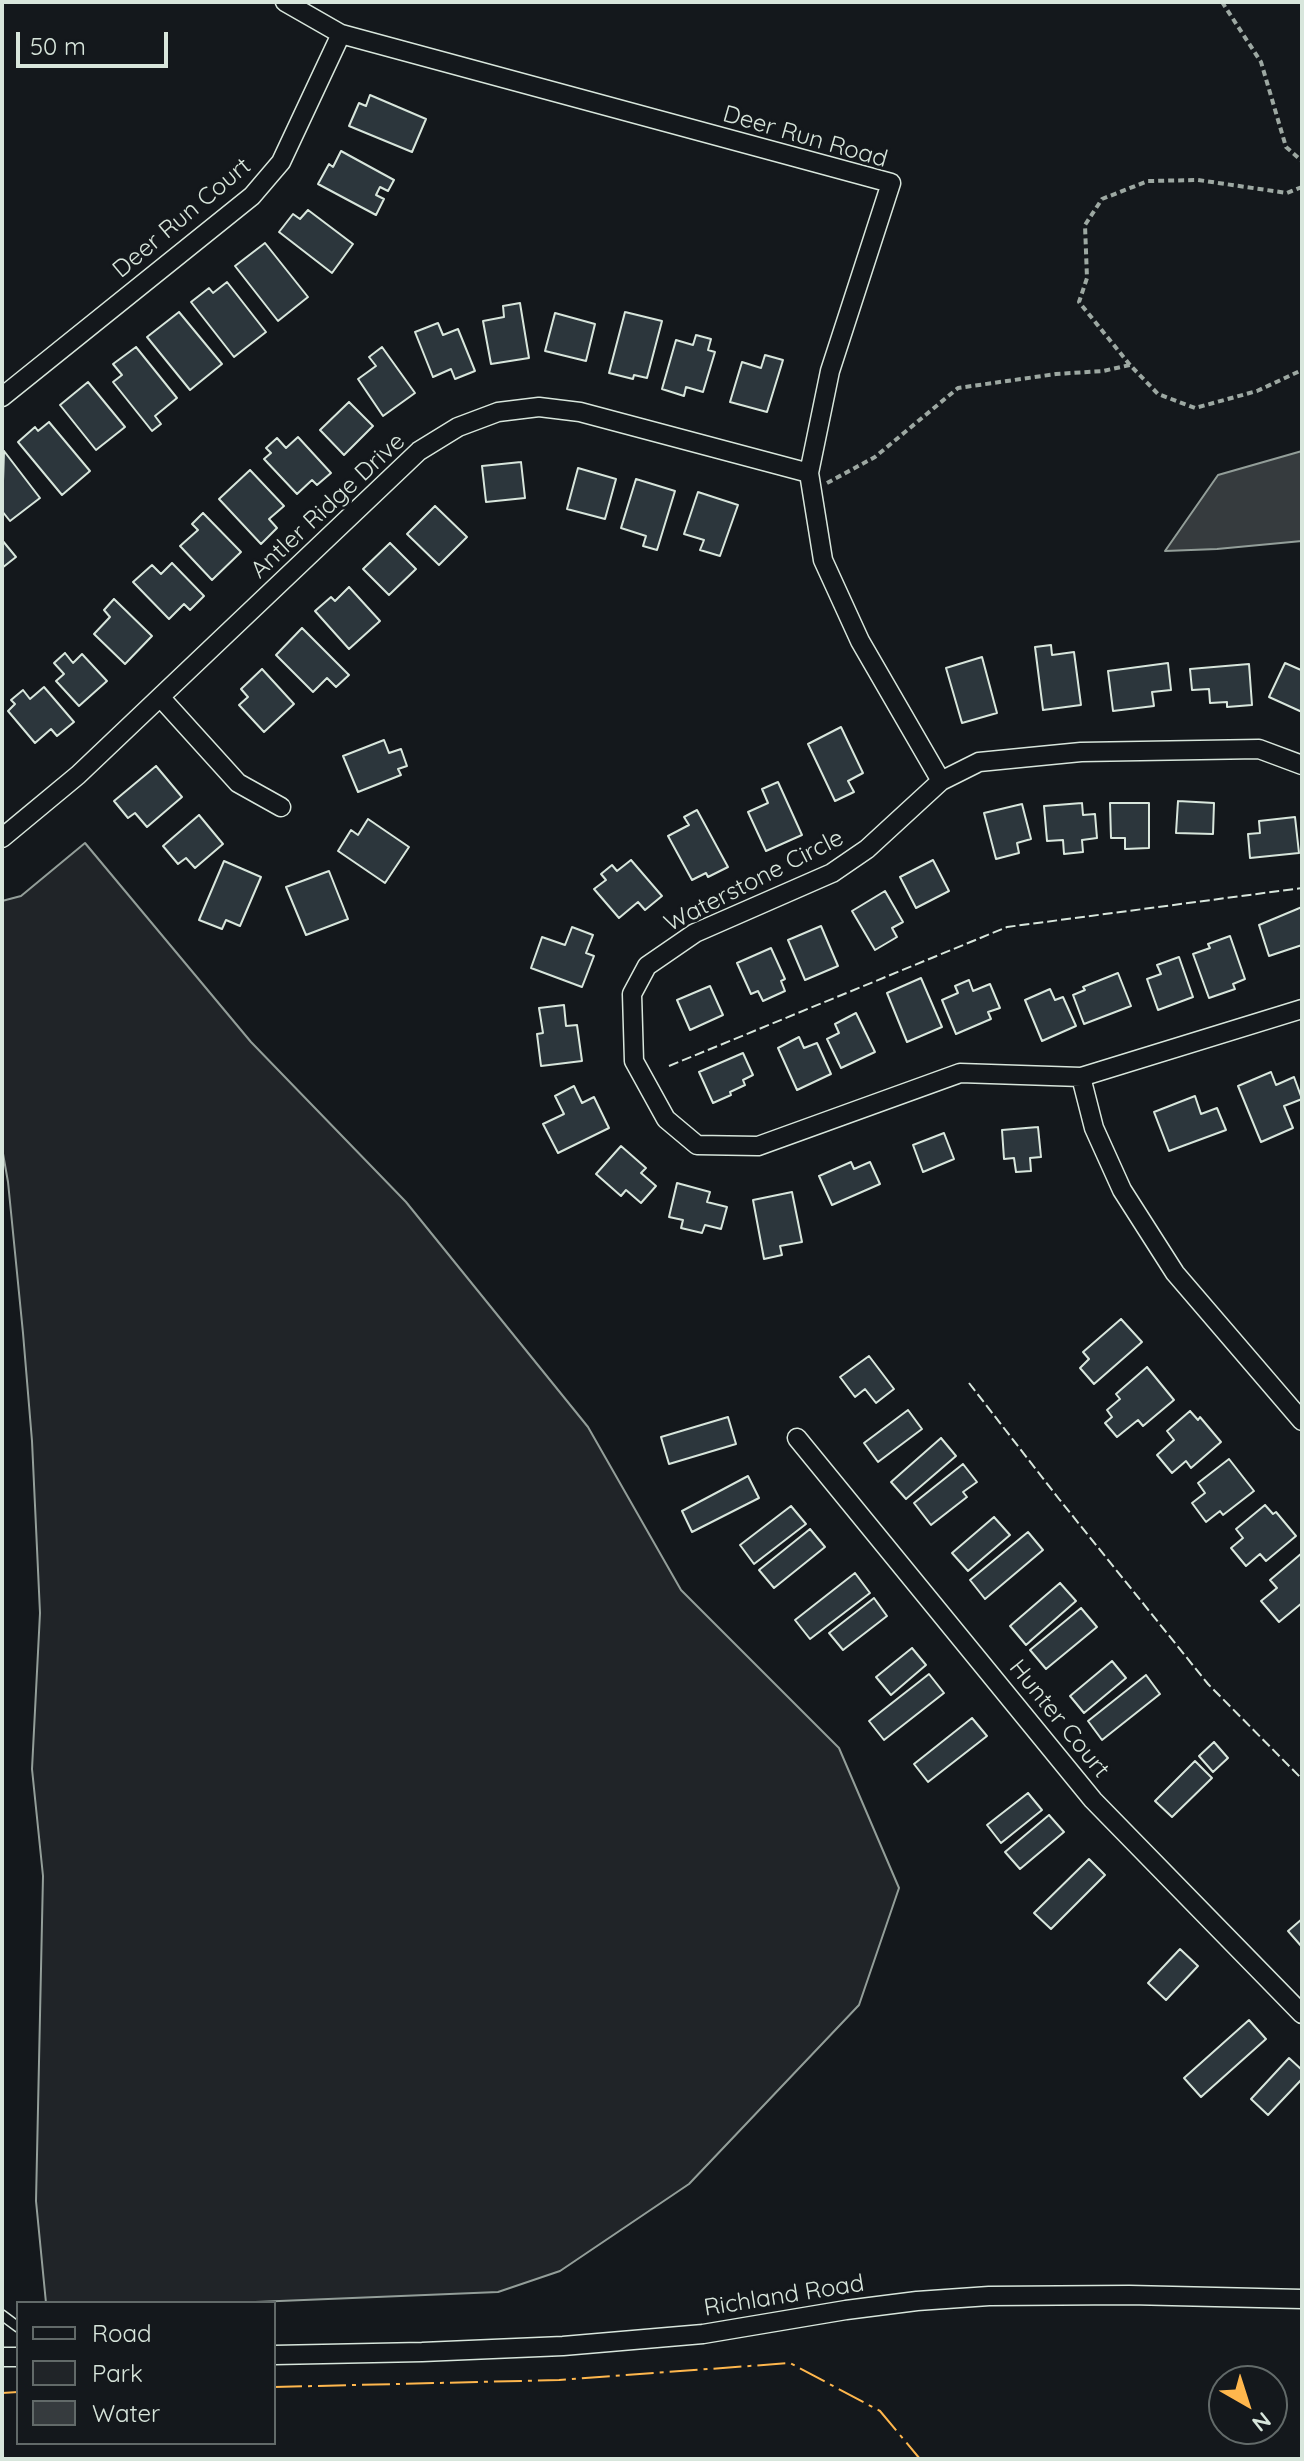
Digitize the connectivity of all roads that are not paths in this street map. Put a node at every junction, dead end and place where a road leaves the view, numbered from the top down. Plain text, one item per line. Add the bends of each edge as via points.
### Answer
1 (285, 2) edge
2 (341, 34) junction
3 (2, 397) edge
4 (810, 482) junction
5 (161, 698) junction
6 (1302, 765) edge
7 (941, 781) junction
8 (281, 807) dead end
9 (2, 838) edge
10 (1302, 1009) edge
11 (1081, 1077) junction
12 (1302, 1421) edge
13 (797, 1438) dead end
14 (1302, 2014) edge
15 (1302, 2299) edge
16 (276, 2355) edge

1 - 2 street, Deer Run Road
2 - 3 street, Deer Run Court via 281,162 252,196
2 - 4 street, Deer Run Road via 891,183 830,371
4 - 5 street, Antler Ridge Drive via 580,412 539,407 498,412 458,427 419,451
4 - 7 street, Deer Run Road via 823,560 860,641
5 - 8 street via 238,783
5 - 9 street, Antler Ridge Drive
6 - 7 street, Waterstone Circle via 1259,749 1081,752 979,762
7 - 11 street, Waterstone Circle via 867,849 832,873 695,933 647,966 632,994 634,1061 666,1119 697,1145 758,1146 960,1073
10 - 11 street, Waterstone Circle
11 - 12 street via 1094,1128 1122,1190 1175,1273
13 - 14 street, Hunter Court via 1093,1800
15 - 16 street, Richland Road via 989,2296 860,2308 703,2334 563,2346

